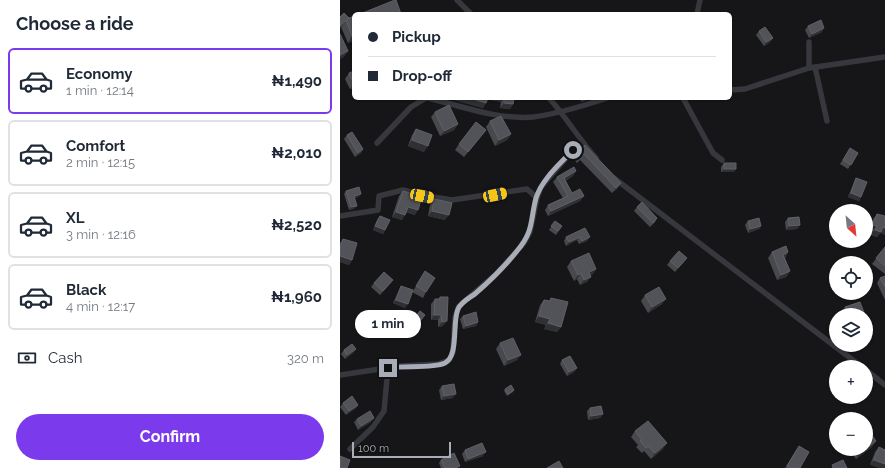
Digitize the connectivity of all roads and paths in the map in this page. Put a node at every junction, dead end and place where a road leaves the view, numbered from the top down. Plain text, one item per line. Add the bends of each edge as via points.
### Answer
1 (457, 0) edge
2 (700, 0) edge
3 (469, 12) edge
4 (697, 12) edge
5 (809, 42) dead end
6 (885, 57) edge
7 (812, 67) junction
8 (732, 90) edge
9 (423, 100) edge
10 (434, 100) edge
11 (551, 100) edge
12 (600, 100) edge
13 (684, 100) edge
14 (561, 111) junction
15 (827, 121) dead end
16 (581, 140) junction
17 (377, 143) dead end
18 (722, 160) dead end
19 (600, 162) edge
20 (609, 172) edge
21 (536, 198) junction
22 (340, 216) edge
23 (853, 360) edge
24 (388, 368) junction
25 (340, 375) edge
26 (873, 376) edge
27 (885, 385) edge
28 (350, 449) dead end

1 - 3 street
2 - 4 street
5 - 7 street
6 - 7 street
7 - 8 street via 745,89
7 - 15 street
9 - 17 street via 411,107
10 - 14 street via 483,113 516,116 532,117
11 - 14 street
12 - 14 street
13 - 18 street via 713,153
14 - 16 street
16 - 19 street
16 - 21 street via 549,176
20 - 23 street via 660,214
21 - 22 street via 527,189 452,200 422,196 403,190 379,196 378,210
21 - 24 street via 530,232 524,243 496,274 459,306 455,317 453,352 449,360 438,364
24 - 25 street
24 - 28 street via 384,411 373,427
26 - 27 street

